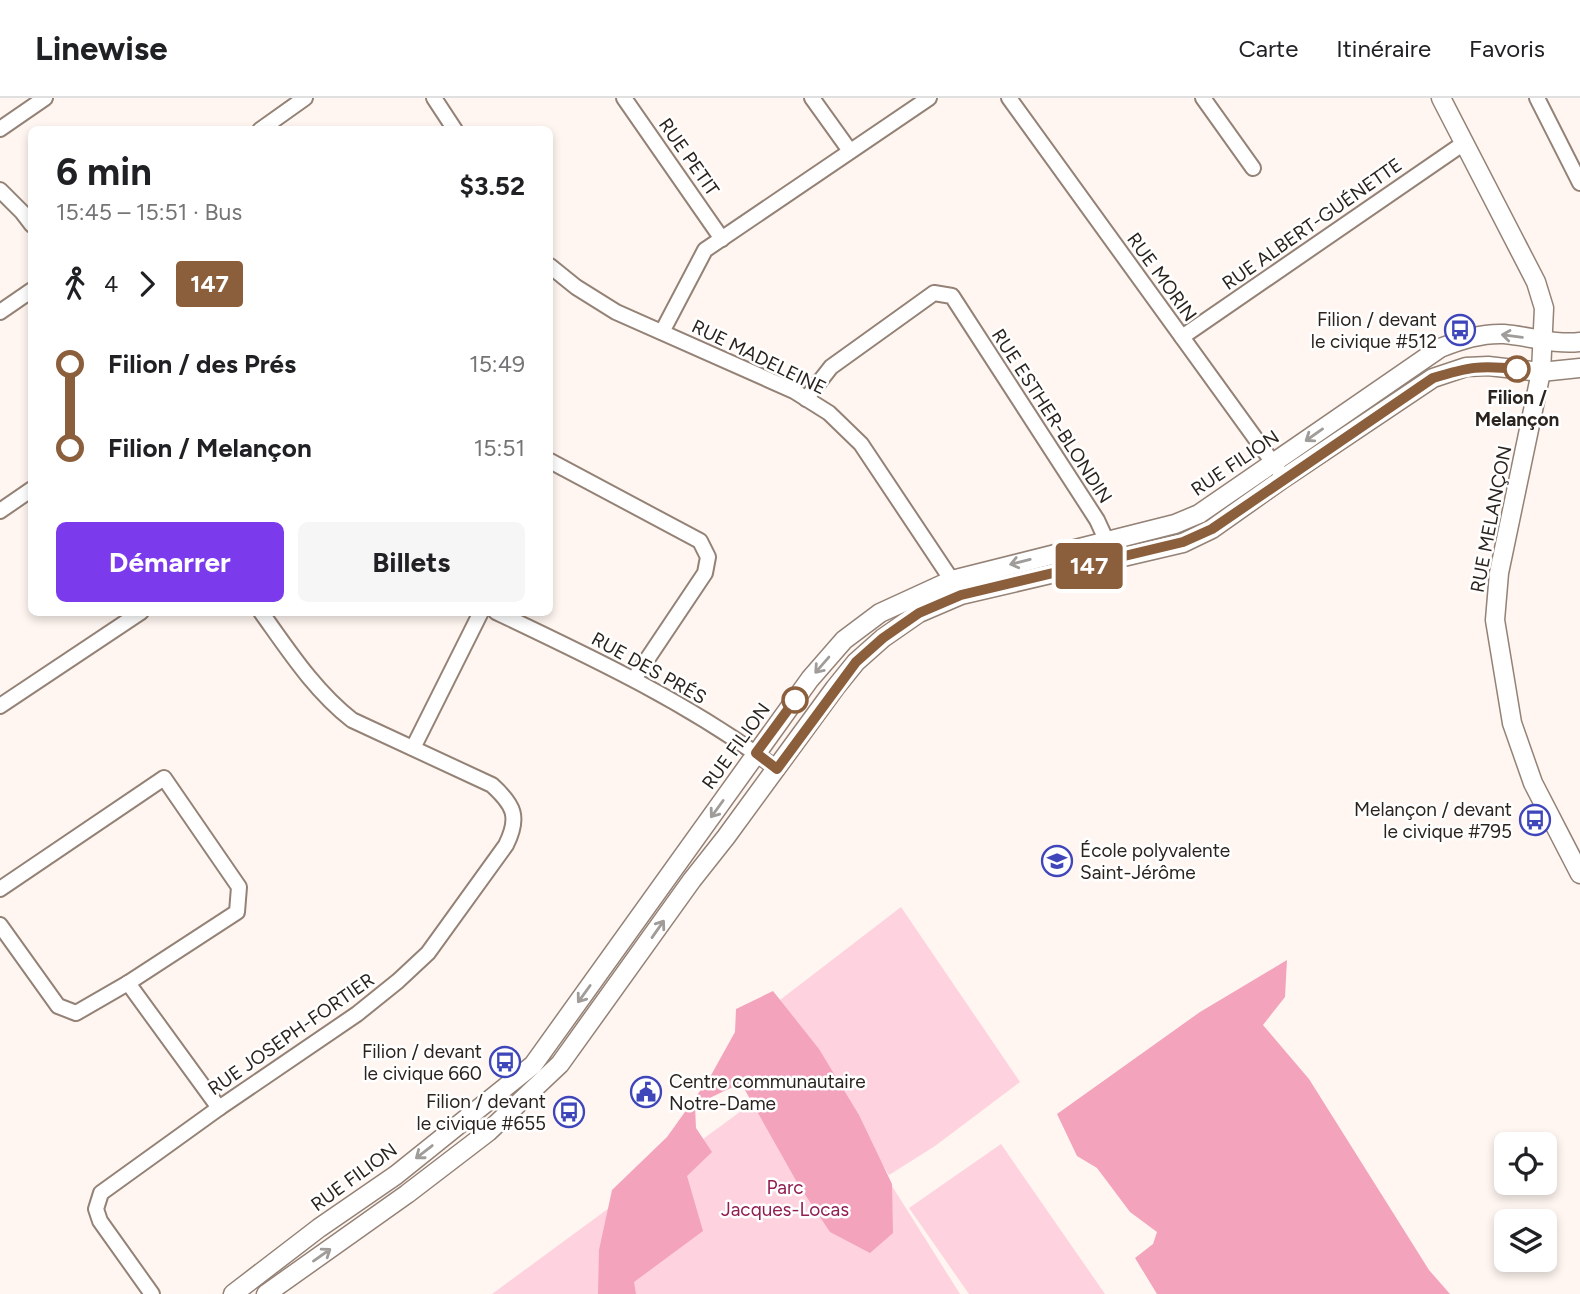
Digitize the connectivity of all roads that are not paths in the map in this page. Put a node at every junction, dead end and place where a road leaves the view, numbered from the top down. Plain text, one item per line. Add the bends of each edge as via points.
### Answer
1 (44, 98) edge
2 (305, 98) edge
3 (434, 98) edge
4 (624, 98) edge
5 (812, 98) edge
6 (929, 98) edge
7 (1009, 98) edge
8 (1203, 98) edge
9 (1441, 98) edge
10 (1541, 100) edge
11 (266, 126) edge
12 (452, 126) edge
13 (0, 129) edge
14 (1464, 143) junction
15 (850, 151) junction
16 (1253, 168) dead end
17 (1580, 183) edge
18 (0, 190) edge
19 (28, 220) edge
20 (722, 239) junction
21 (553, 268) edge
22 (28, 293) edge
23 (0, 312) edge
24 (663, 332) junction
25 (1182, 337) junction
26 (1543, 340) junction
27 (1580, 342) edge
28 (1580, 368) edge
29 (1541, 372) junction
30 (806, 399) junction
31 (553, 463) edge
32 (1279, 471) junction
33 (28, 492) edge
34 (0, 511) edge
35 (1106, 540) junction
36 (1115, 559) junction
37 (956, 587) junction
38 (135, 616) edge
39 (264, 616) edge
40 (479, 616) edge
41 (505, 616) edge
42 (841, 643) junction
43 (856, 662) junction
44 (634, 680) junction
45 (0, 706) edge
46 (413, 748) junction
47 (756, 753) junction
48 (777, 769) junction
49 (1580, 874) edge
50 (0, 888) edge
51 (0, 925) edge
52 (128, 983) junction
53 (533, 1065) junction
54 (547, 1078) junction
55 (219, 1108) junction
56 (152, 1294) edge
57 (233, 1294) edge
58 (266, 1294) edge

1 - 13 street
2 - 11 street
3 - 12 street
4 - 20 street, RUE PETIT
5 - 15 street
6 - 15 street
7 - 25 street, RUE MORIN
8 - 16 street
9 - 14 street, RUE MELANÇON
10 - 17 street
14 - 25 street, RUE ALBERT-GUÉNETTE
14 - 26 street, RUE MELANÇON via 1536,282 1544,308
15 - 20 street
18 - 19 street
20 - 24 street via 705,250
21 - 24 street, RUE MADELEINE via 616,312
22 - 23 street
24 - 30 street, RUE MADELEINE
25 - 32 street, RUE MORIN
26 - 27 street, RUE FILION
26 - 29 street, RUE MELANÇON
26 -> 32 street, RUE FILION via 1503,334 1473,336 1440,348
28 - 29 street, RUE FILION
29 - 32 street, RUE FILION via 1466,367 1433,378
29 - 49 street, RUE MELANÇON via 1499,573 1495,620 1512,723 1533,783
30 - 35 street, RUE ESTHER-BLONDIN via 831,367 934,293 952,296
30 - 37 street, RUE MADELEINE via 829,413 861,444
31 - 44 street via 700,541 708,557 705,573
32 - 35 street, RUE FILION via 1175,524
32 - 36 street, RUE FILION via 1212,529 1183,542
33 - 34 street
35 - 36 street, RUE ESTHER-BLONDIN
35 -> 37 street, RUE FILION
36 - 37 street, RUE FILION
37 - 42 street, RUE FILION via 880,613
37 - 43 street, RUE FILION
38 - 45 street
39 - 46 street, RUE JOSEPH-FORTIER via 333,705 352,720
40 - 46 street
41 - 44 street, RUE DES PRÉS
42 - 43 street
42 -> 47 street, RUE FILION
43 - 48 street, RUE FILION
44 - 47 street, RUE DES PRÉS
46 - 55 street, RUE JOSEPH-FORTIER via 492,785 508,799 514,815 506,845 428,953 398,981
47 - 48 street, RUE DES PRÉS
47 -> 53 street, RUE FILION
54 -> 48 street, RUE FILION
50 - 52 street via 164,778 239,887 237,912
51 - 52 street via 58,1006 76,1013
52 - 55 street
53 - 54 street
53 -> 57 street, RUE FILION via 396,1175
58 -> 54 street, RUE FILION via 488,1132
55 - 56 street, RUE JOSEPH-FORTIER via 101,1193 96,1209 100,1221

